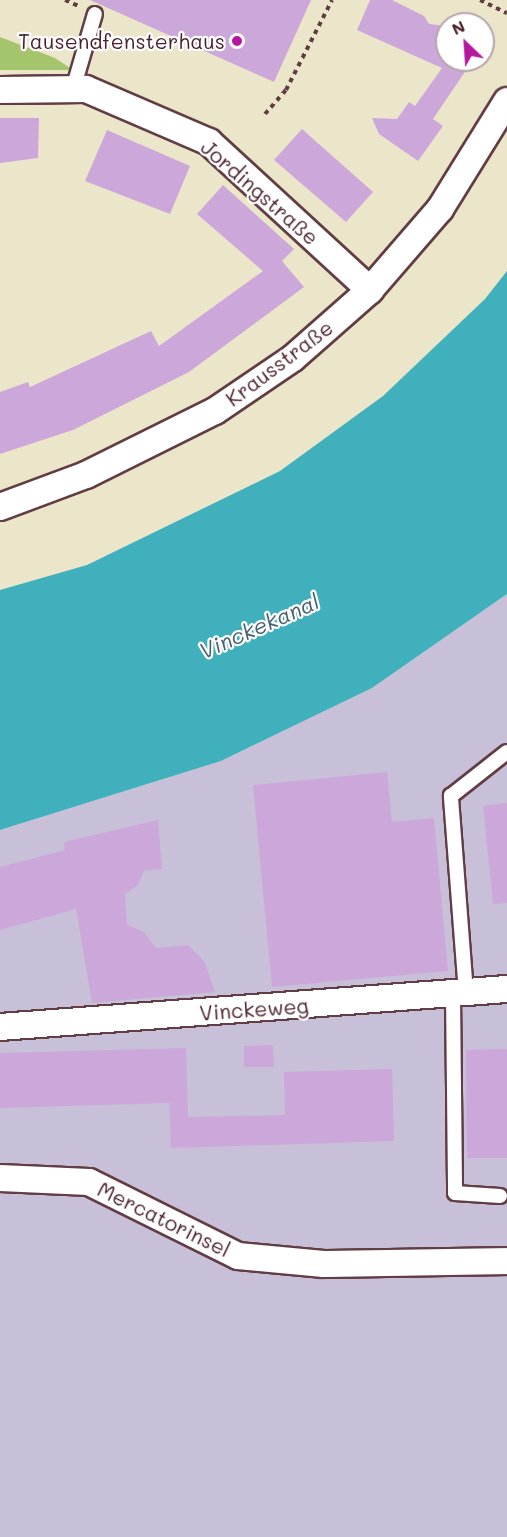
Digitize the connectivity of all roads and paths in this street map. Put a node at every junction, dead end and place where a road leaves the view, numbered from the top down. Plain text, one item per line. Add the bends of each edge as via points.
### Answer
1 (332, 0) edge
2 (480, 0) edge
3 (507, 13) edge
4 (95, 14) dead end
5 (73, 89) junction
6 (0, 90) edge
7 (507, 101) edge
8 (265, 114) dead end
9 (370, 290) junction
10 (0, 507) edge
11 (507, 752) edge
12 (507, 989) edge
13 (459, 993) junction
14 (0, 1027) edge
15 (0, 1178) edge
16 (500, 1196) dead end
17 (507, 1261) edge

1 - 8 path via 286,90
2 - 3 path
4 - 5 lane
5 - 6 street, Jordingstraße
5 - 9 street, Jordingstraße via 86,89 209,142
7 - 9 street, Krausstraße via 465,174
9 - 10 street, Krausstraße via 292,358 215,411 86,475
11 - 13 lane via 451,796
12 - 13 street, Vinckeweg
13 - 14 street, Vinckeweg
13 - 16 lane via 455,1193
15 - 17 street, Mercatorinsel via 89,1182 238,1256 324,1264

